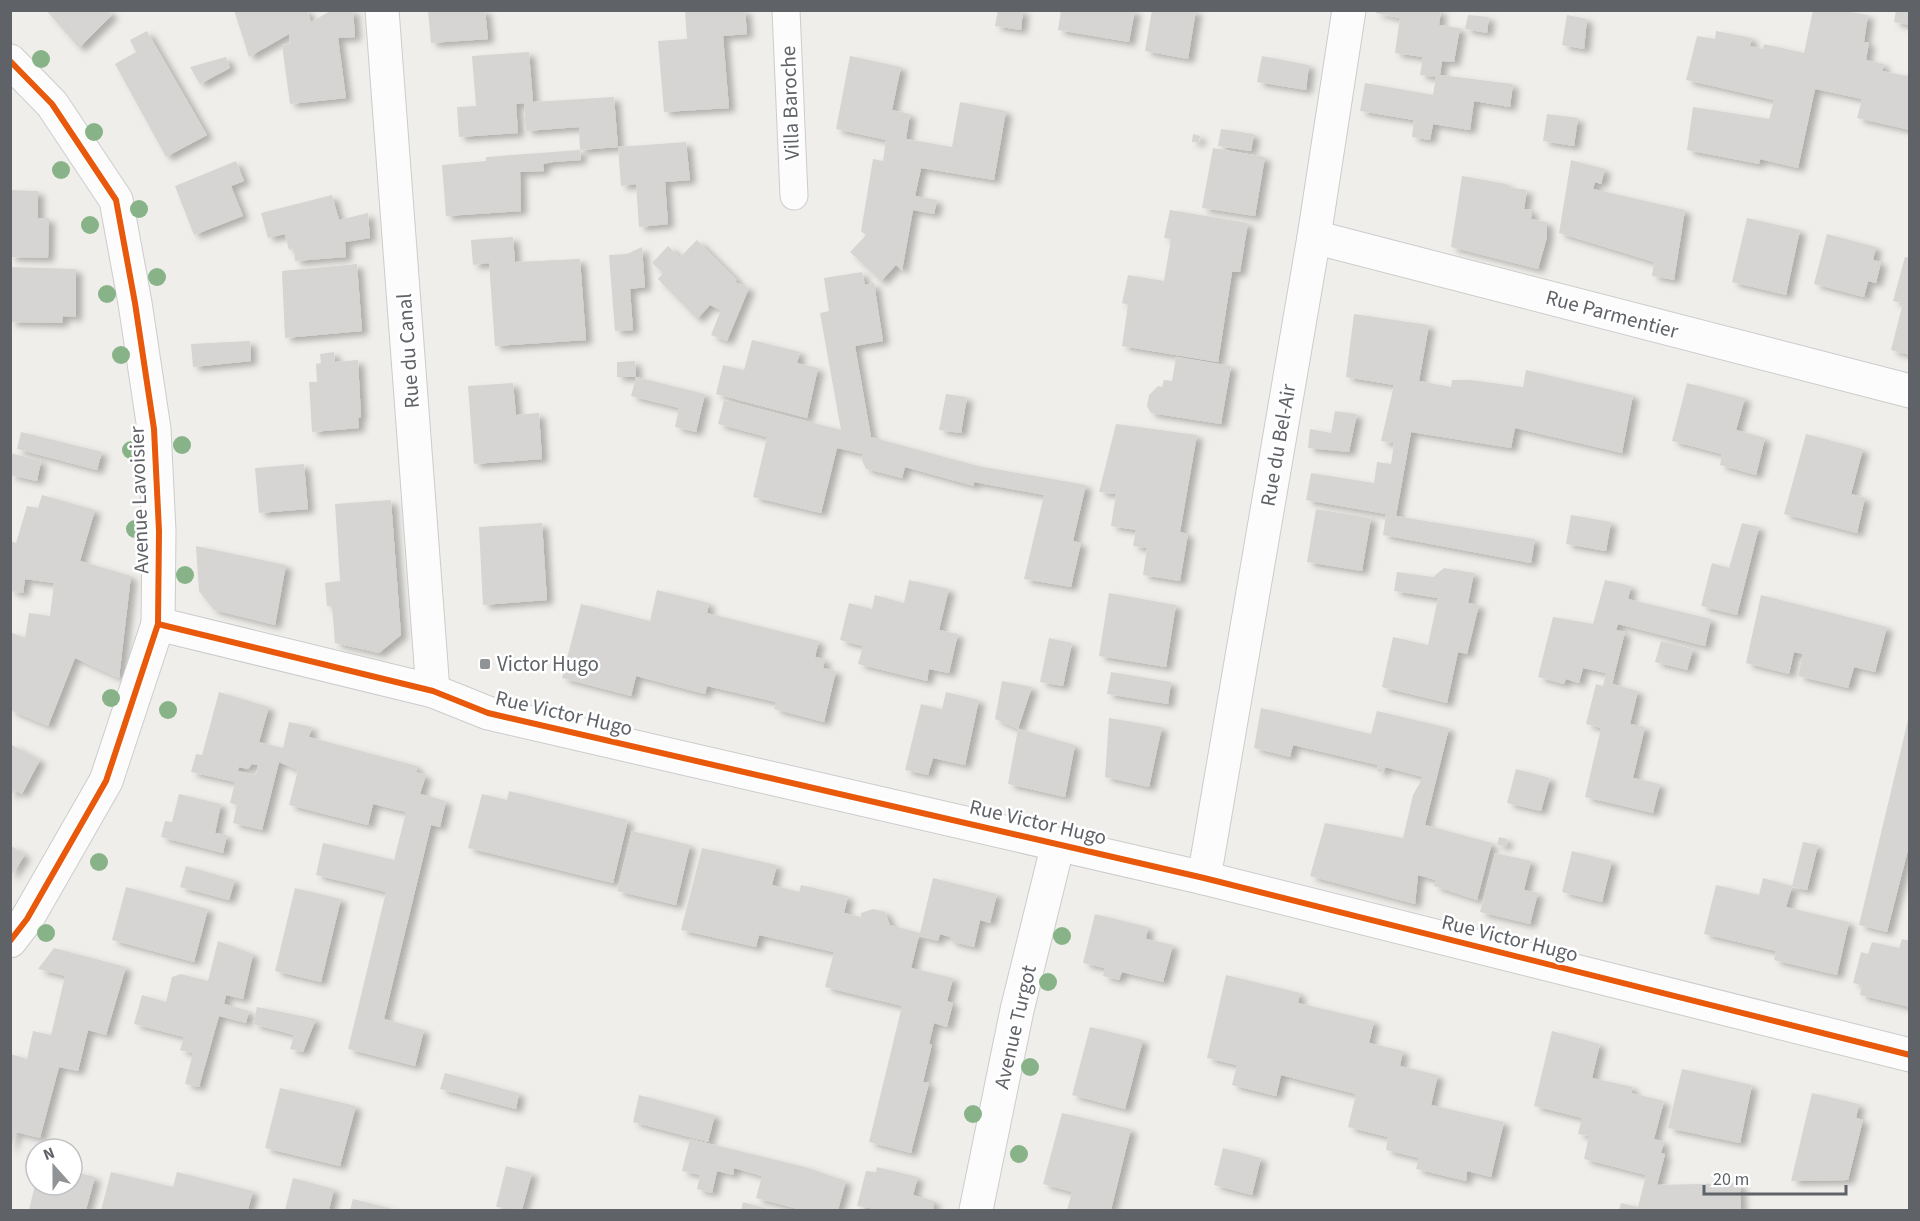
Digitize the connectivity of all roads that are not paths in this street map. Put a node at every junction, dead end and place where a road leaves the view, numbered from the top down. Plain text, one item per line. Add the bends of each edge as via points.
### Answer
1 (382, 10) edge
2 (786, 10) edge
3 (1348, 10) edge
4 (10, 61) edge
5 (794, 195) dead end
6 (1314, 237) junction
7 (1910, 391) edge
8 (158, 624) junction
9 (433, 692) junction
10 (1058, 844) junction
11 (1204, 878) junction
12 (10, 941) edge
13 (1910, 1055) edge
14 (976, 1210) edge

1 - 9 street, Rue du Canal
2 - 5 lane, Villa Baroche
3 - 6 street, Rue du Bel-Air
4 - 8 street, Avenue Lavoisier via 52,104 116,200 154,429
6 - 7 street, Rue Parmentier
6 - 11 street, Rue du Bel-Air
8 - 9 street, Rue Victor Hugo
8 - 12 street, Avenue Lavoisier via 106,781 27,919
9 - 10 street, Rue Victor Hugo via 488,713
10 - 11 street, Rue Victor Hugo
10 - 14 street, Avenue Turgot via 1017,1010
11 - 13 street, Rue Victor Hugo

